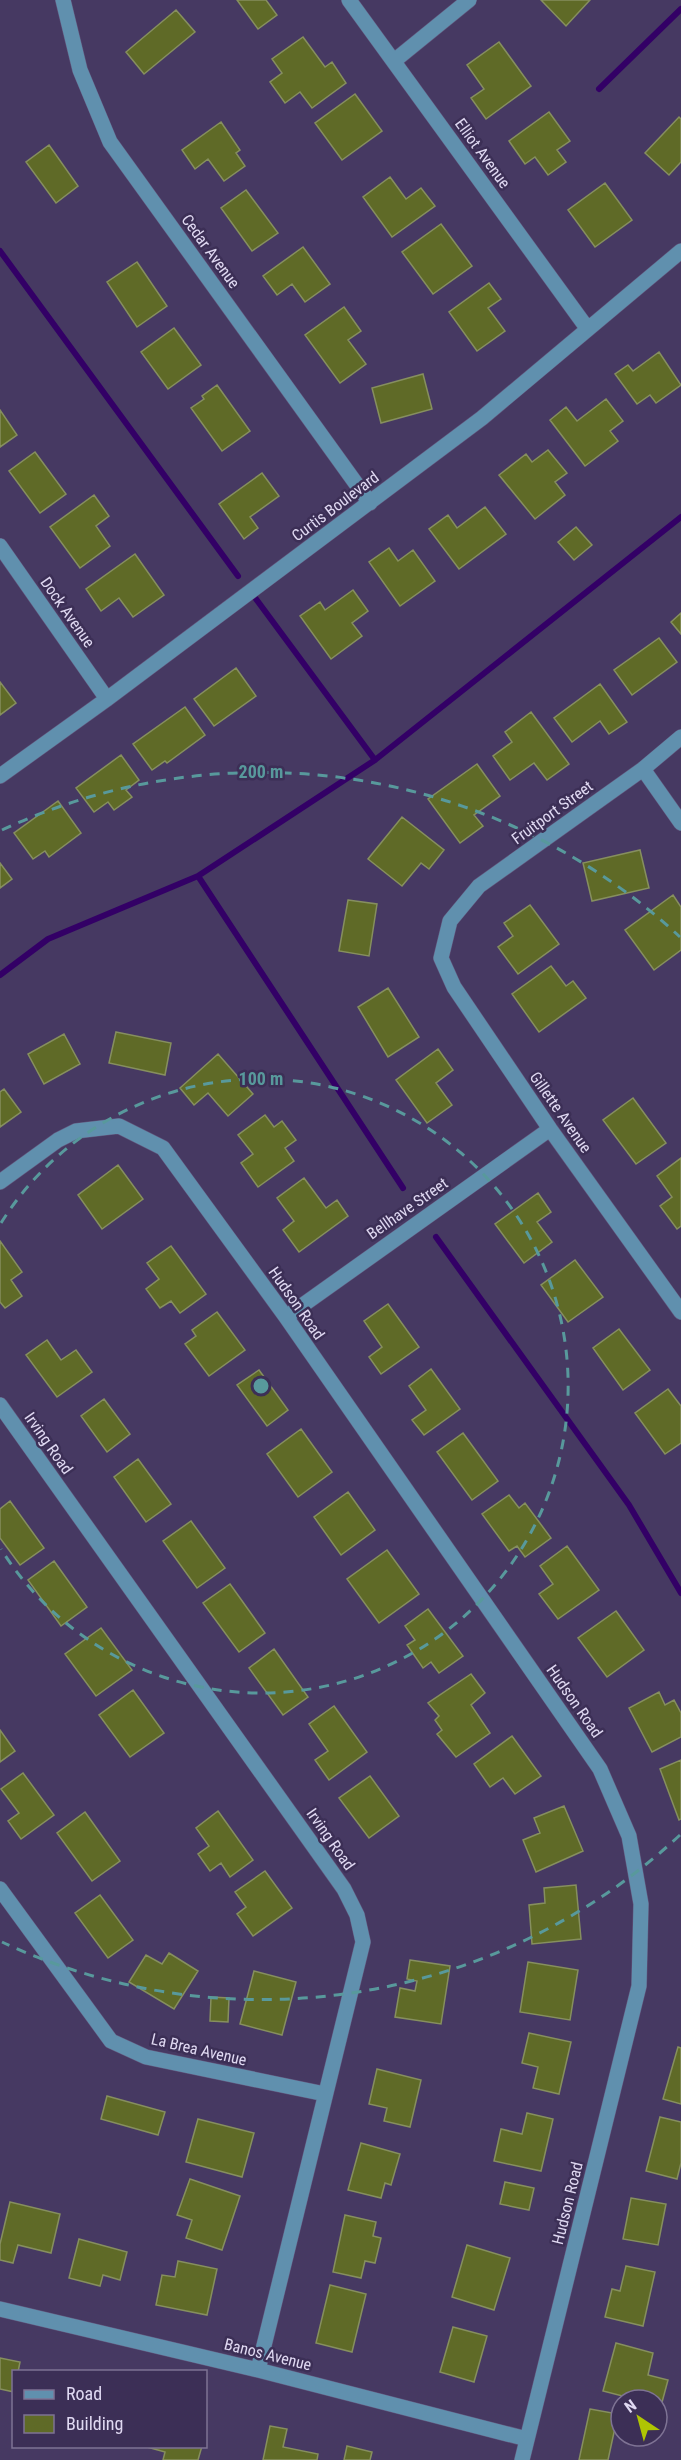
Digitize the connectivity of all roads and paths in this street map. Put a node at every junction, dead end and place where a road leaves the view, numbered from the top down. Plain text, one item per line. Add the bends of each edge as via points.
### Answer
1 (63, 0) edge
2 (349, 0) edge
3 (469, 0) edge
4 (394, 61) junction
5 (681, 251) edge
6 (587, 328) junction
7 (370, 503) junction
8 (0, 546) edge
9 (107, 699) junction
10 (681, 737) edge
11 (643, 769) junction
12 (0, 776) edge
13 (681, 823) edge
14 (450, 921) joint
15 (550, 1128) junction
16 (0, 1182) edge
17 (681, 1312) edge
18 (285, 1317) junction
19 (0, 1405) edge
20 (0, 1889) edge
21 (325, 2094) junction
22 (0, 2309) edge
23 (258, 2370) junction
24 (527, 2439) junction
25 (522, 2460) edge

1 - 7 street, Cedar Avenue via 80,70 110,142
2 - 4 street, Elliot Avenue
3 - 4 street
4 - 6 street, Elliot Avenue
5 - 6 street, Curtis Boulevard
6 - 7 street, Curtis Boulevard via 482,418
7 - 9 street, Curtis Boulevard
8 - 9 street, Dock Avenue
9 - 12 street, Curtis Boulevard
10 - 11 street, Fruitport Street
11 - 13 street
11 - 14 street, Fruitport Street via 479,886
14 - 15 street, Gillette Avenue via 441,958 454,987
15 - 17 street, Gillette Avenue
15 - 18 street, Bellhave Street
16 - 18 street, Hudson Road via 76,1131 119,1126 163,1148
18 - 24 street, Hudson Road via 600,1769 629,1836 641,1904 639,1986
19 - 21 street, Irving Road via 344,1888 357,1915 363,1942
20 - 21 street, La Brea Avenue via 111,2041 146,2057
21 - 23 street, Irving Road
22 - 23 street, Banos Avenue
23 - 24 street, Banos Avenue
24 - 25 street, Hudson Road

